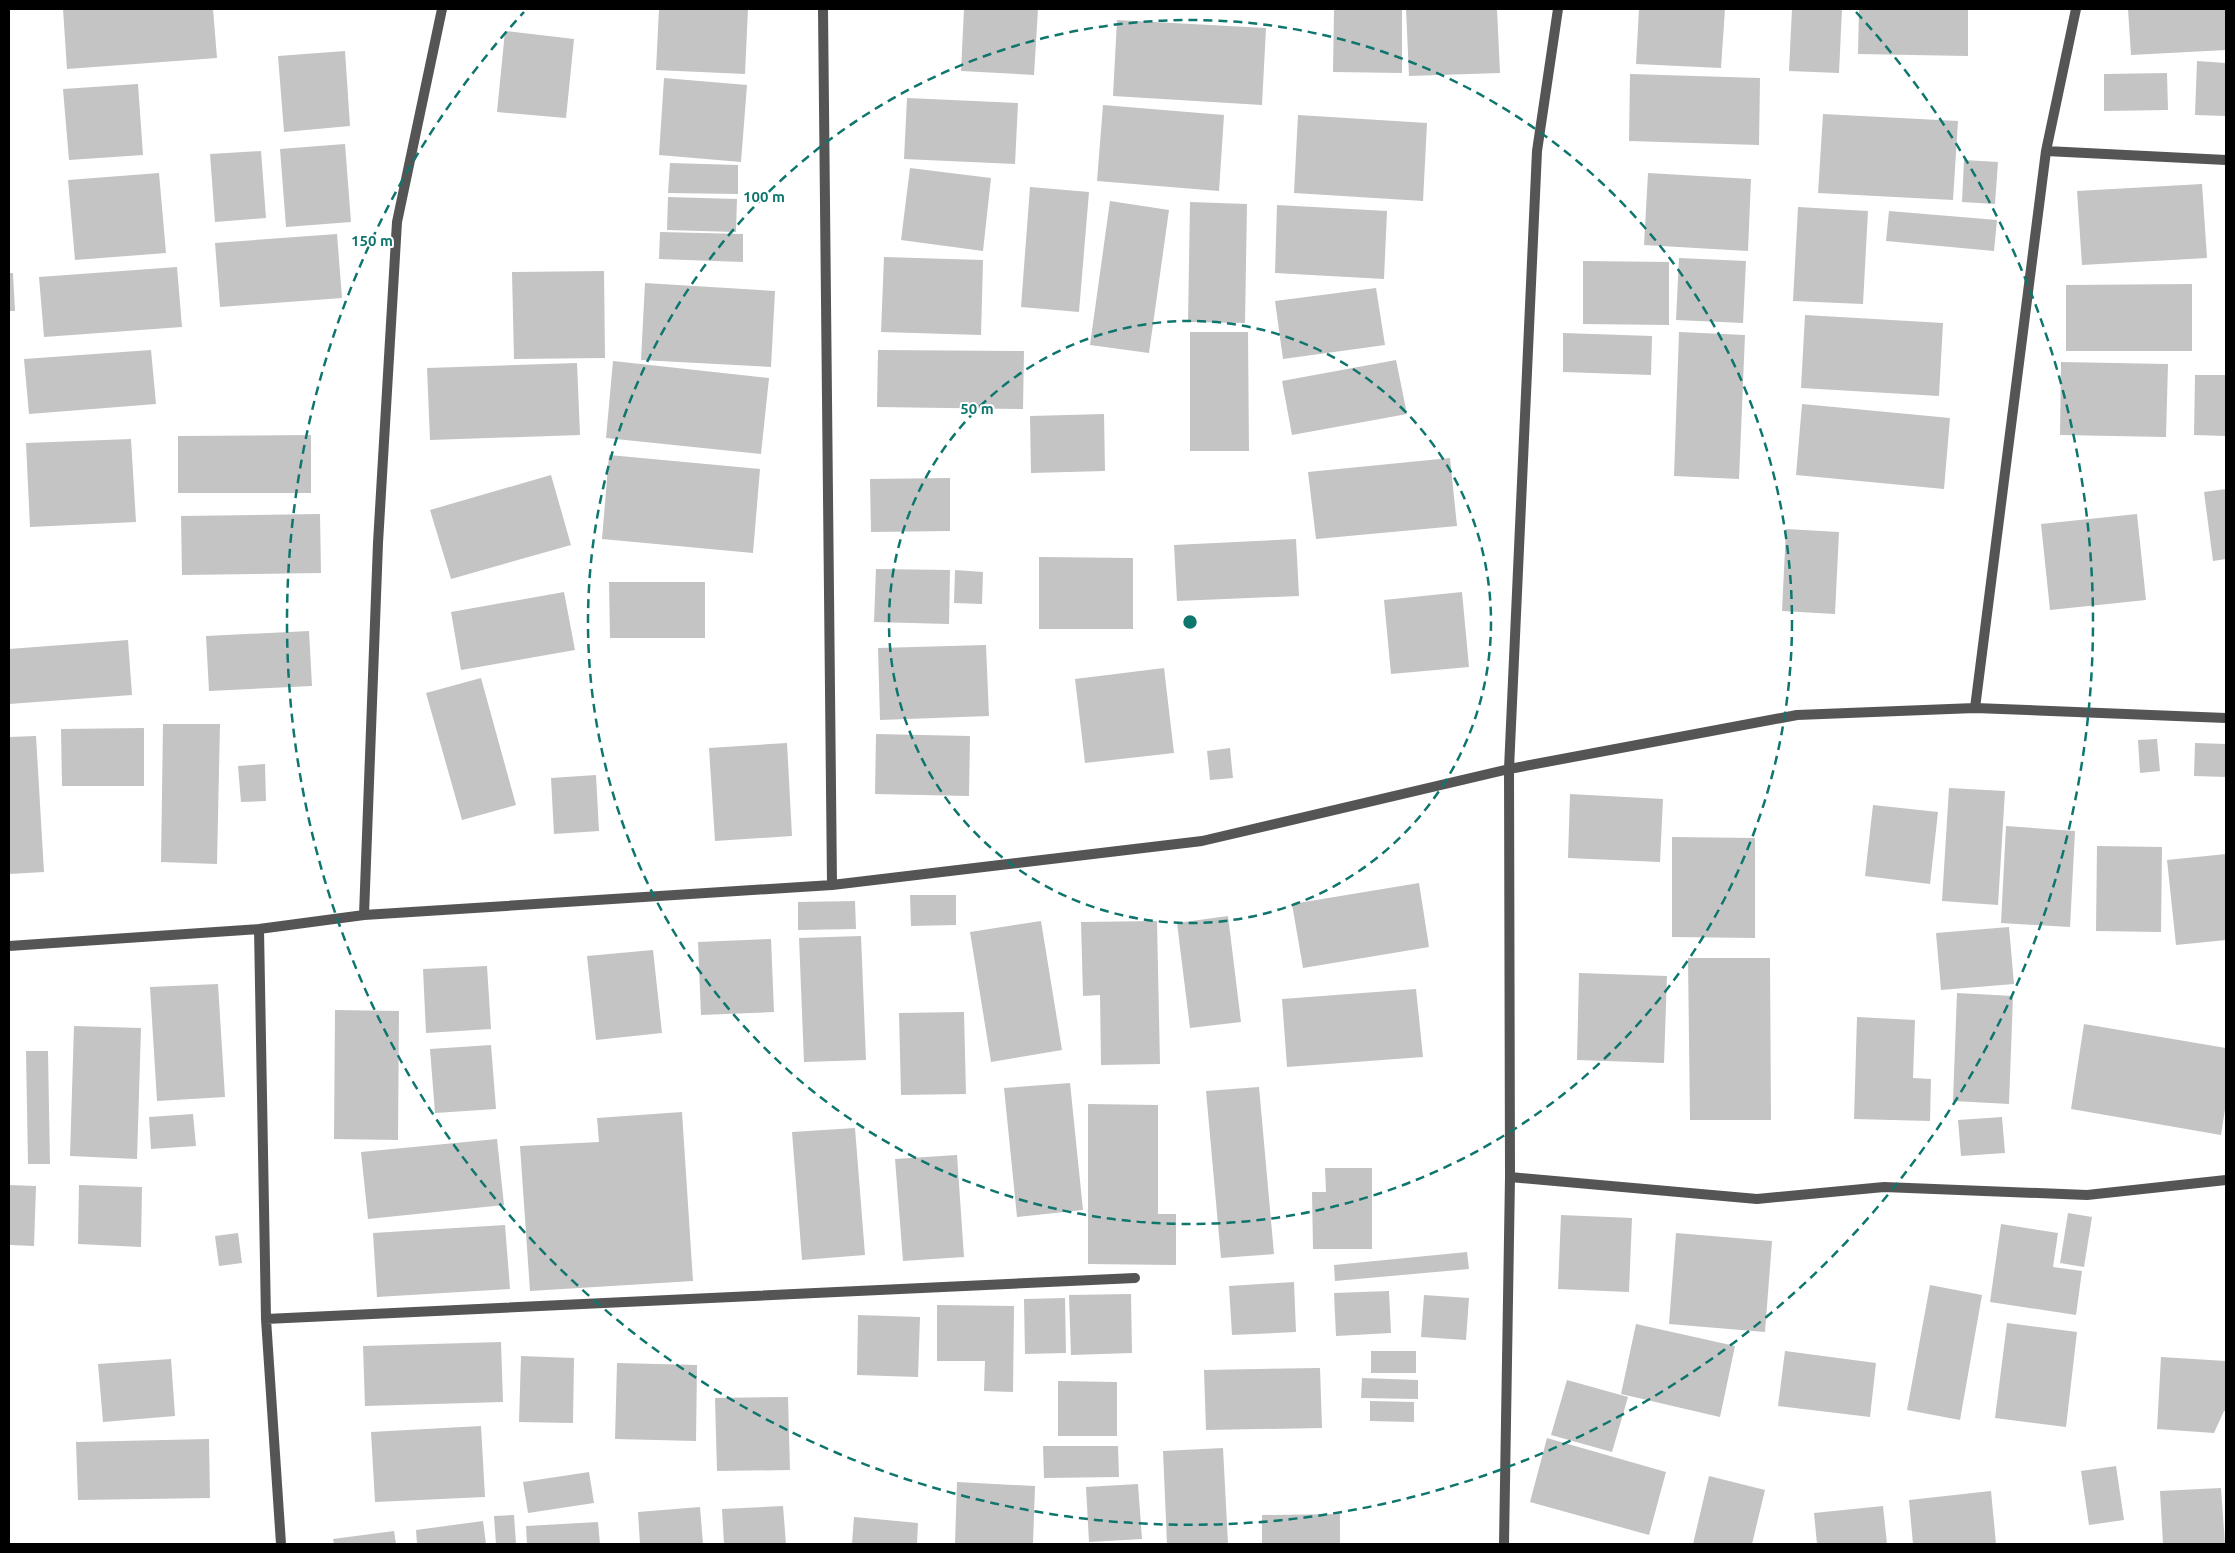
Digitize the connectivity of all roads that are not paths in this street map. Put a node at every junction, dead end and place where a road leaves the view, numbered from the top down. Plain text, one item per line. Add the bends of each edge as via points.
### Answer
1 (442, 9) edge
2 (823, 9) edge
3 (1558, 9) edge
4 (2076, 9) edge
5 (2046, 151) junction
6 (2226, 160) edge
7 (1976, 708) junction
8 (2226, 718) edge
9 (1509, 768) junction
10 (832, 885) junction
11 (364, 914) junction
12 (259, 929) junction
13 (9, 946) edge
14 (1510, 1176) junction
15 (2226, 1180) edge
16 (1136, 1278) dead end
17 (266, 1319) junction
18 (281, 1544) edge
19 (1504, 1544) edge

1 - 11 street via 396,222 378,543
2 - 10 street
3 - 9 street via 1537,151
4 - 5 street
5 - 6 street
5 - 7 street
7 - 8 street
7 - 9 street via 1797,715
9 - 10 street via 1202,841
9 - 14 street
10 - 11 street
11 - 12 street
12 - 13 street
12 - 17 street
14 - 15 street via 1757,1199 1884,1187 2087,1195
14 - 19 street
16 - 17 street
17 - 18 street

